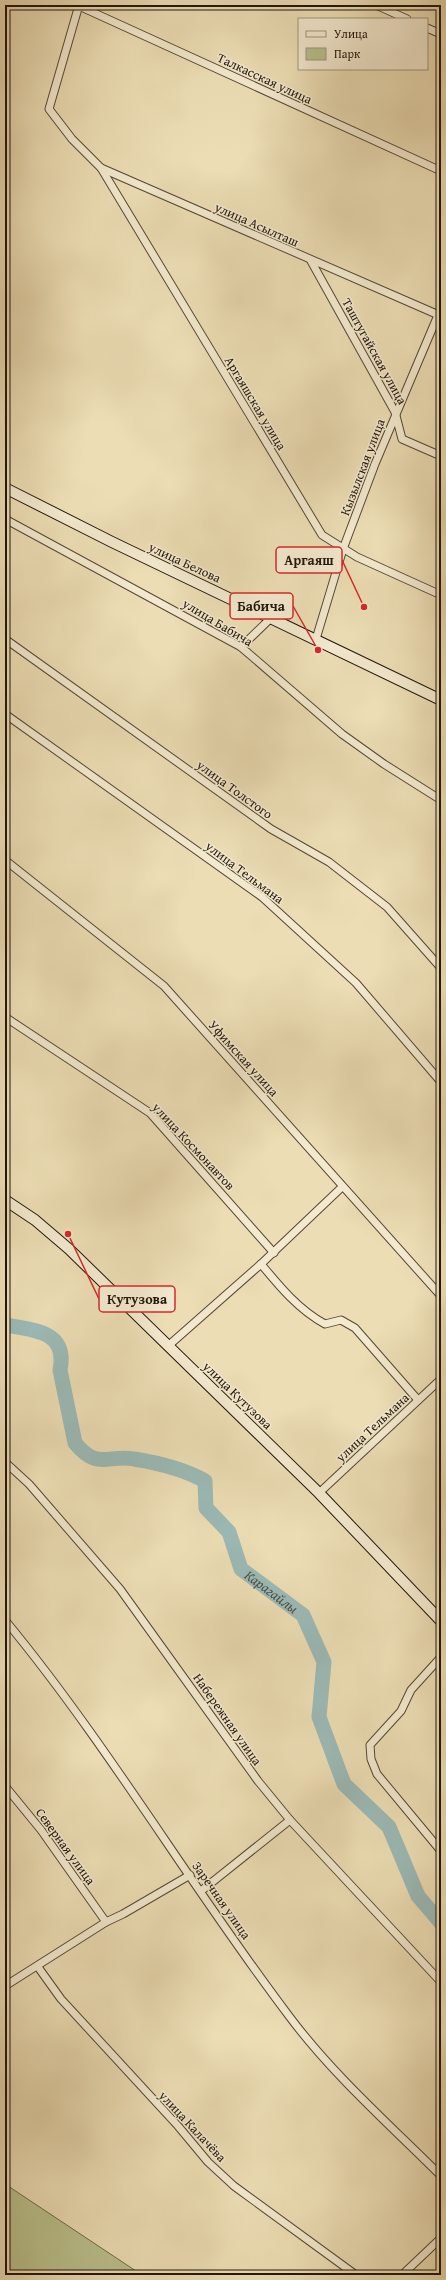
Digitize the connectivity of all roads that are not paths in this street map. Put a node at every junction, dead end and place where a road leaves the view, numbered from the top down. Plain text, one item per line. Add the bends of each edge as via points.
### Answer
1 (376, 5) edge
2 (79, 6) edge
3 (405, 18) edge
4 (428, 28) edge
5 (441, 34) edge
6 (101, 168) junction
7 (441, 171) edge
8 (312, 261) junction
9 (441, 308) edge
10 (439, 316) edge
11 (395, 412) junction
12 (441, 456) edge
13 (5, 488) edge
14 (5, 519) edge
15 (343, 549) junction
16 (441, 595) edge
17 (272, 617) junction
18 (5, 639) edge
19 (316, 639) junction
20 (241, 647) junction
21 (441, 700) edge
22 (5, 714) edge
23 (441, 800) edge
24 (5, 860) edge
25 (441, 968) edge
26 (5, 1017) edge
27 (441, 1082) edge
28 (342, 1187) junction
29 (5, 1200) edge
30 (274, 1253) junction
31 (261, 1264) junction
32 (441, 1296) edge
33 (168, 1346) junction
34 (441, 1379) edge
35 (418, 1400) junction
36 (5, 1462) edge
37 (319, 1493) junction
38 (5, 1620) edge
39 (441, 1621) edge
40 (441, 1657) edge
41 (5, 1786) edge
42 (290, 1820) junction
43 (441, 1851) edge
44 (190, 1875) junction
45 (201, 1891) junction
46 (106, 1922) junction
47 (38, 1967) junction
48 (6, 1982) edge
49 (441, 1982) edge
50 (441, 2176) edge
51 (441, 2238) edge
52 (356, 2275) edge
53 (402, 2275) edge

1 - 3 street
2 - 6 street, улица Асылташ via 49,109 72,139
2 - 7 street, Талкасская улица
4 - 5 street
6 - 8 street, улица Асылташ
6 - 15 street, Аргаяшская улица via 322,535
8 - 10 street, улица Асылташ
8 - 11 street, Таштугайская улица
9 - 10 street, Кызылская улица
10 - 11 street, Кызылская улица
11 - 12 street, Таштугайская улица via 402,439
11 - 15 street, Кызылская улица
13 - 17 main road, улица Белова via 112,542
14 - 20 street, улица Бабича
15 - 16 street, Аргаяшская улица
15 - 19 street, Кызылская улица
17 - 19 main road, улица Белова
17 - 20 street
18 - 25 street, улица Толстого via 271,829 329,862 386,907
19 - 21 main road, улица Белова
20 - 23 street, улица Бабича via 342,734
22 - 27 street, улица Тельмана via 262,897 356,983
24 - 28 street, Уфимская улица via 164,986
26 - 30 street, улица Космонавтов via 150,1113
28 - 30 street
28 - 32 street, Уфимская улица
29 - 33 main road, улица Кутузова via 35,1220 69,1249
30 - 31 street
31 - 33 street
31 - 35 street via 285,1292 314,1318 325,1324 341,1320 355,1328
33 - 37 main road, улица Кутузова
34 - 35 street, улица Тельмана
35 - 37 street, улица Тельмана
36 - 42 street, Набережная улица via 29,1484 120,1589 258,1781
37 - 39 main road, улица Кутузова
38 - 44 street, Заречная улица via 81,1717
40 - 43 street via 411,1690 401,1711 370,1745 371,1759 377,1774
41 - 46 street, Северная улица
42 - 45 street
42 - 49 street, Набережная улица
44 - 45 street, Заречная улица
44 - 46 street
45 - 50 street, Заречная улица via 290,2018 344,2080
46 - 47 street
47 - 48 street
47 - 52 street, улица Калачёва via 61,1999 208,2162 234,2186
51 - 53 street

